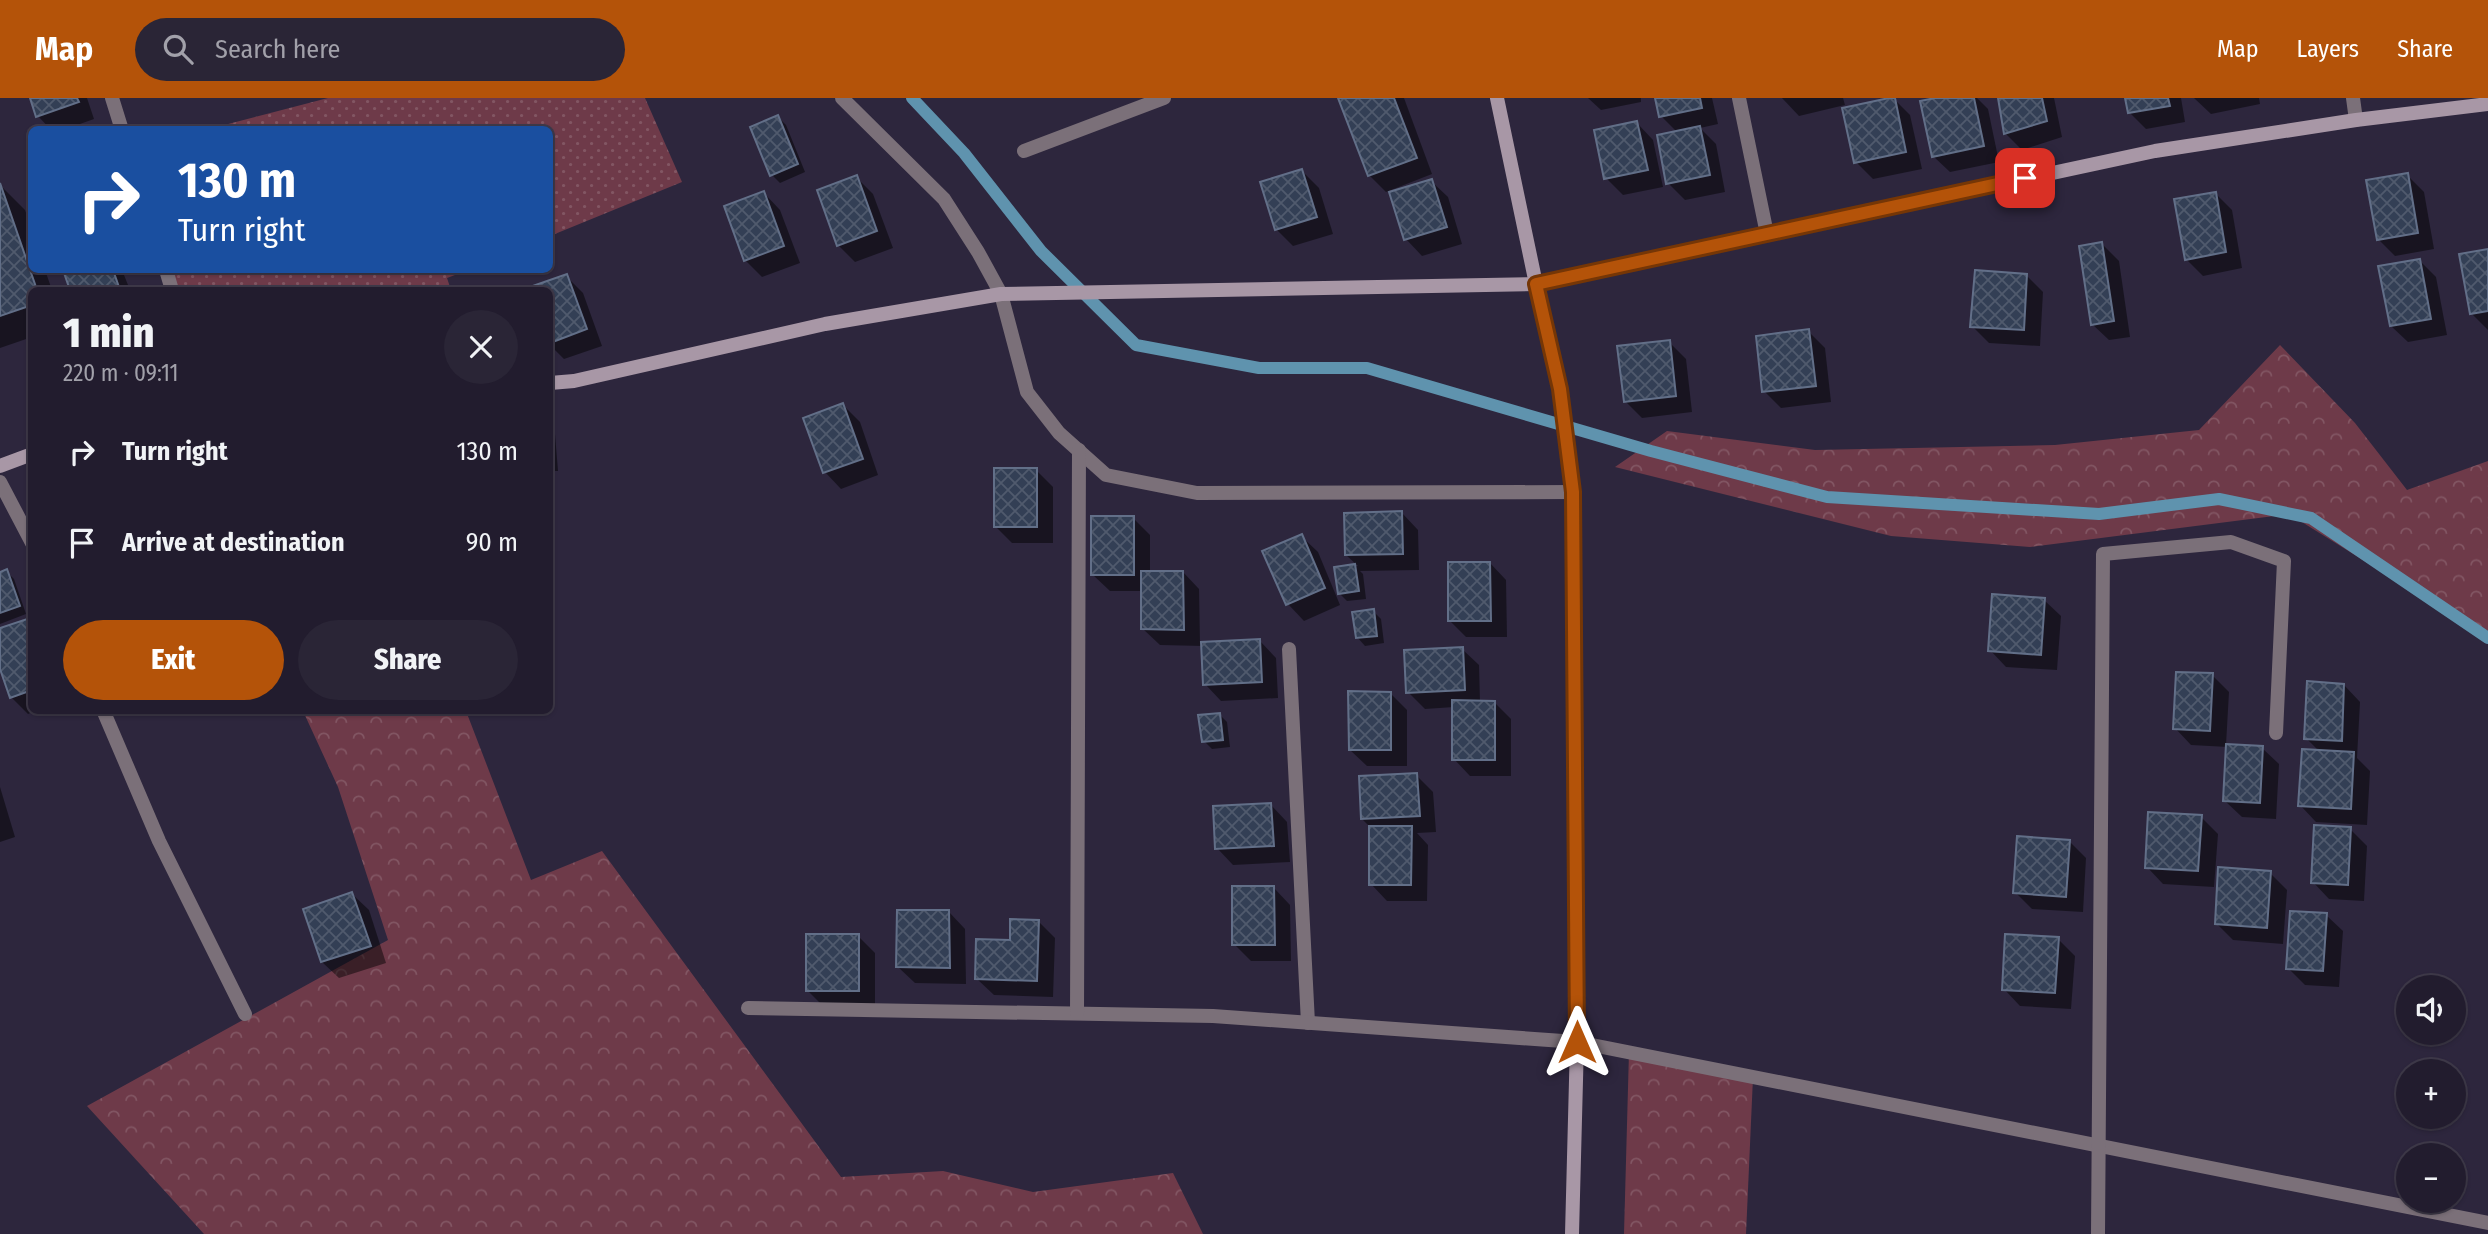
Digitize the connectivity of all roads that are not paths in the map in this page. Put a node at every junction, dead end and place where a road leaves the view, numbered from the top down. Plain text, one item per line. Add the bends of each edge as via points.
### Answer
1 (112, 98) edge
2 (842, 98) edge
3 (1164, 98) edge
4 (1497, 98) edge
5 (1739, 98) edge
6 (2353, 98) edge
7 (2488, 104) edge
8 (2356, 120) junction
9 (121, 126) edge
10 (1024, 151) dead end
11 (1767, 234) junction
12 (1536, 284) junction
13 (1001, 294) junction
14 (553, 383) edge
15 (1079, 450) junction
16 (28, 456) edge
17 (0, 466) edge
18 (0, 482) edge
19 (1573, 492) junction
20 (28, 535) edge
21 (1289, 649) dead end
22 (105, 714) edge
23 (2276, 733) dead end
24 (748, 1008) dead end
25 (1077, 1013) junction
26 (244, 1014) dead end
27 (1308, 1023) junction
28 (1577, 1042) junction
29 (2098, 1146) junction
30 (2488, 1223) edge
31 (1572, 1234) edge
32 (2098, 1234) edge

1 - 9 street
2 - 13 street via 944,199
3 - 10 street
4 - 12 street
5 - 11 street
6 - 8 street
7 - 8 street
8 - 11 street via 2155,150
11 - 12 street
12 - 13 street
12 - 19 street via 1562,398
13 - 14 street via 825,324
13 - 15 street via 1027,392 1059,433
15 - 19 street via 1106,475 1197,493
15 - 25 street
16 - 17 street
18 - 20 street
19 - 28 street
21 - 27 street
22 - 26 street via 159,841
23 - 29 street via 2284,561 2231,542 2103,554
24 - 25 street
25 - 27 street
27 - 28 street
28 - 29 street
28 - 31 street
29 - 30 street
29 - 32 street

